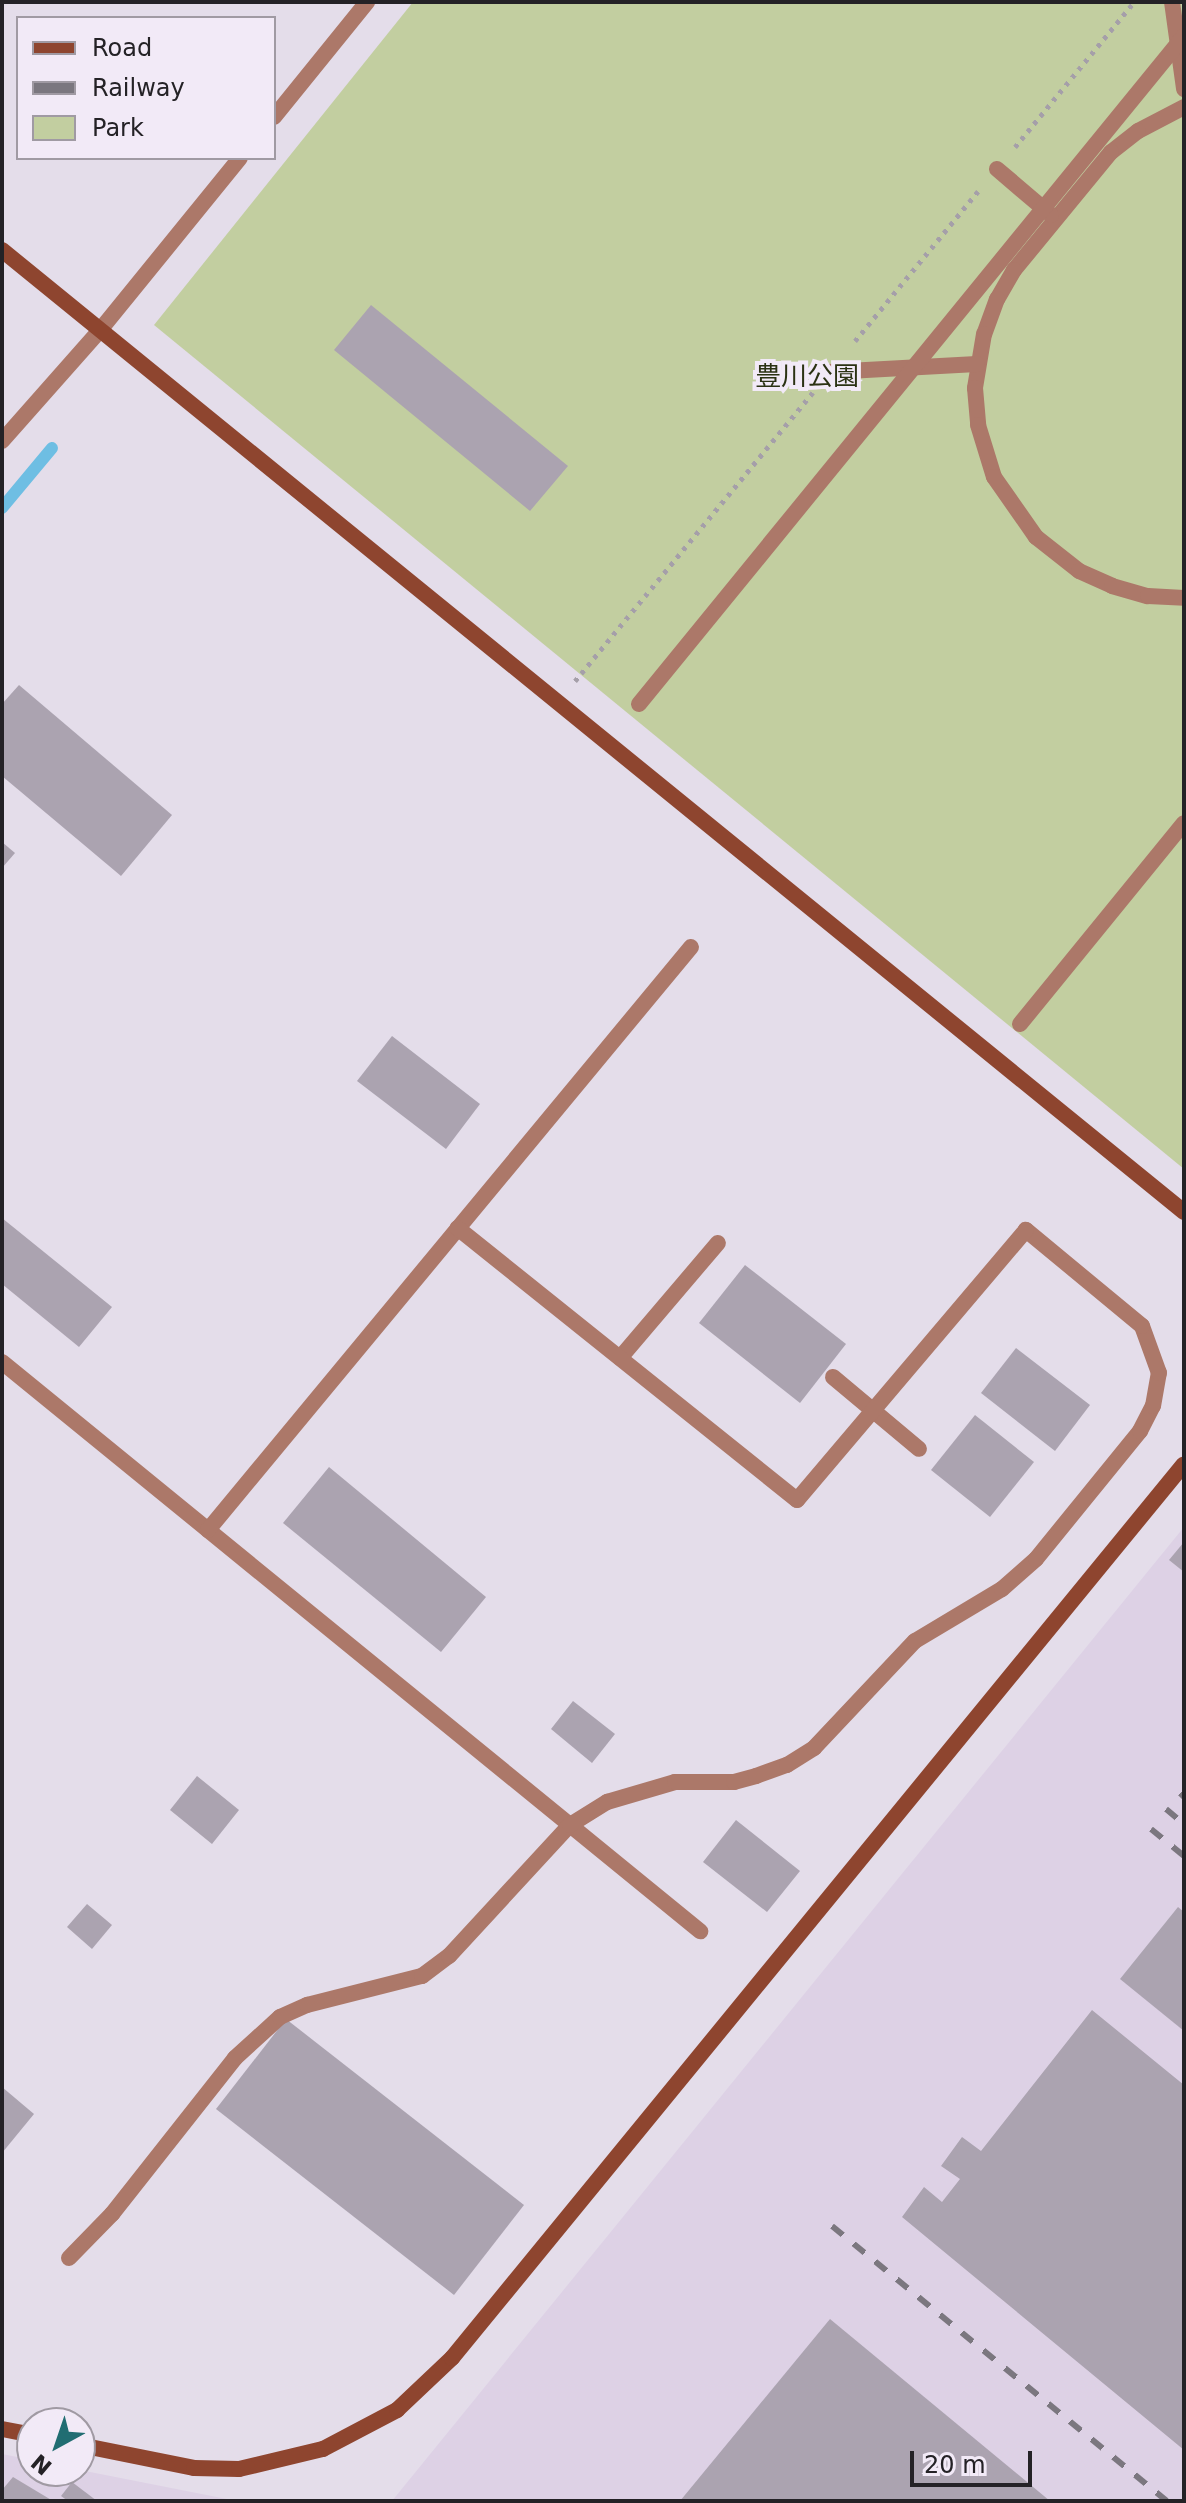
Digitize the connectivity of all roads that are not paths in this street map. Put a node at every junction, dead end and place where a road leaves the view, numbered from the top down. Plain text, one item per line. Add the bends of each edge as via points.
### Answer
1 (367, 2) edge
2 (1172, 2) edge
3 (1181, 40) edge
4 (1184, 89) edge
5 (1184, 107) edge
6 (276, 115) edge
7 (238, 160) edge
8 (997, 169) dead end
9 (1049, 214) junction
10 (2, 250) edge
11 (101, 329) junction
12 (977, 364) junction
13 (914, 367) junction
14 (829, 372) dead end
15 (2, 441) edge
16 (1184, 598) edge
17 (639, 704) dead end
18 (1184, 823) edge
19 (691, 947) dead end
20 (1020, 1024) dead end
21 (1184, 1212) edge
22 (458, 1228) junction
23 (718, 1243) dead end
24 (620, 1358) junction
25 (2, 1362) edge
26 (833, 1377) dead end
27 (874, 1411) junction
28 (919, 1449) dead end
29 (1184, 1464) edge
30 (208, 1530) junction
31 (570, 1825) junction
32 (700, 1931) dead end
33 (69, 2258) dead end
34 (96, 2448) edge

1 - 6 street
2 - 3 street
3 - 4 street
3 - 9 street
5 - 9 street via 1111,152
7 - 11 street
8 - 9 street
9 - 12 street via 997,299
9 - 13 street
10 - 11 street
11 - 15 street
11 - 21 street
12 - 13 street
12 - 16 street via 976,406 987,460 1024,524 1057,555 1096,579 1139,594
13 - 14 street
13 - 17 street
18 - 20 street
19 - 22 street
22 - 24 street
22 - 30 street
23 - 24 street
24 - 27 street via 797,1500
25 - 30 street
26 - 27 street
27 - 28 street
27 - 31 street via 1026,1230 1142,1326 1159,1373 1153,1406 1140,1431 1036,1559 1002,1589 915,1641 814,1748 787,1765 734,1782 675,1782 635,1793 607,1802
29 - 34 street via 462,2346 397,2410 323,2449 239,2469 194,2468
30 - 31 street
31 - 32 street
31 - 33 street via 449,1956 422,1976 307,2005 262,2031 112,2214

